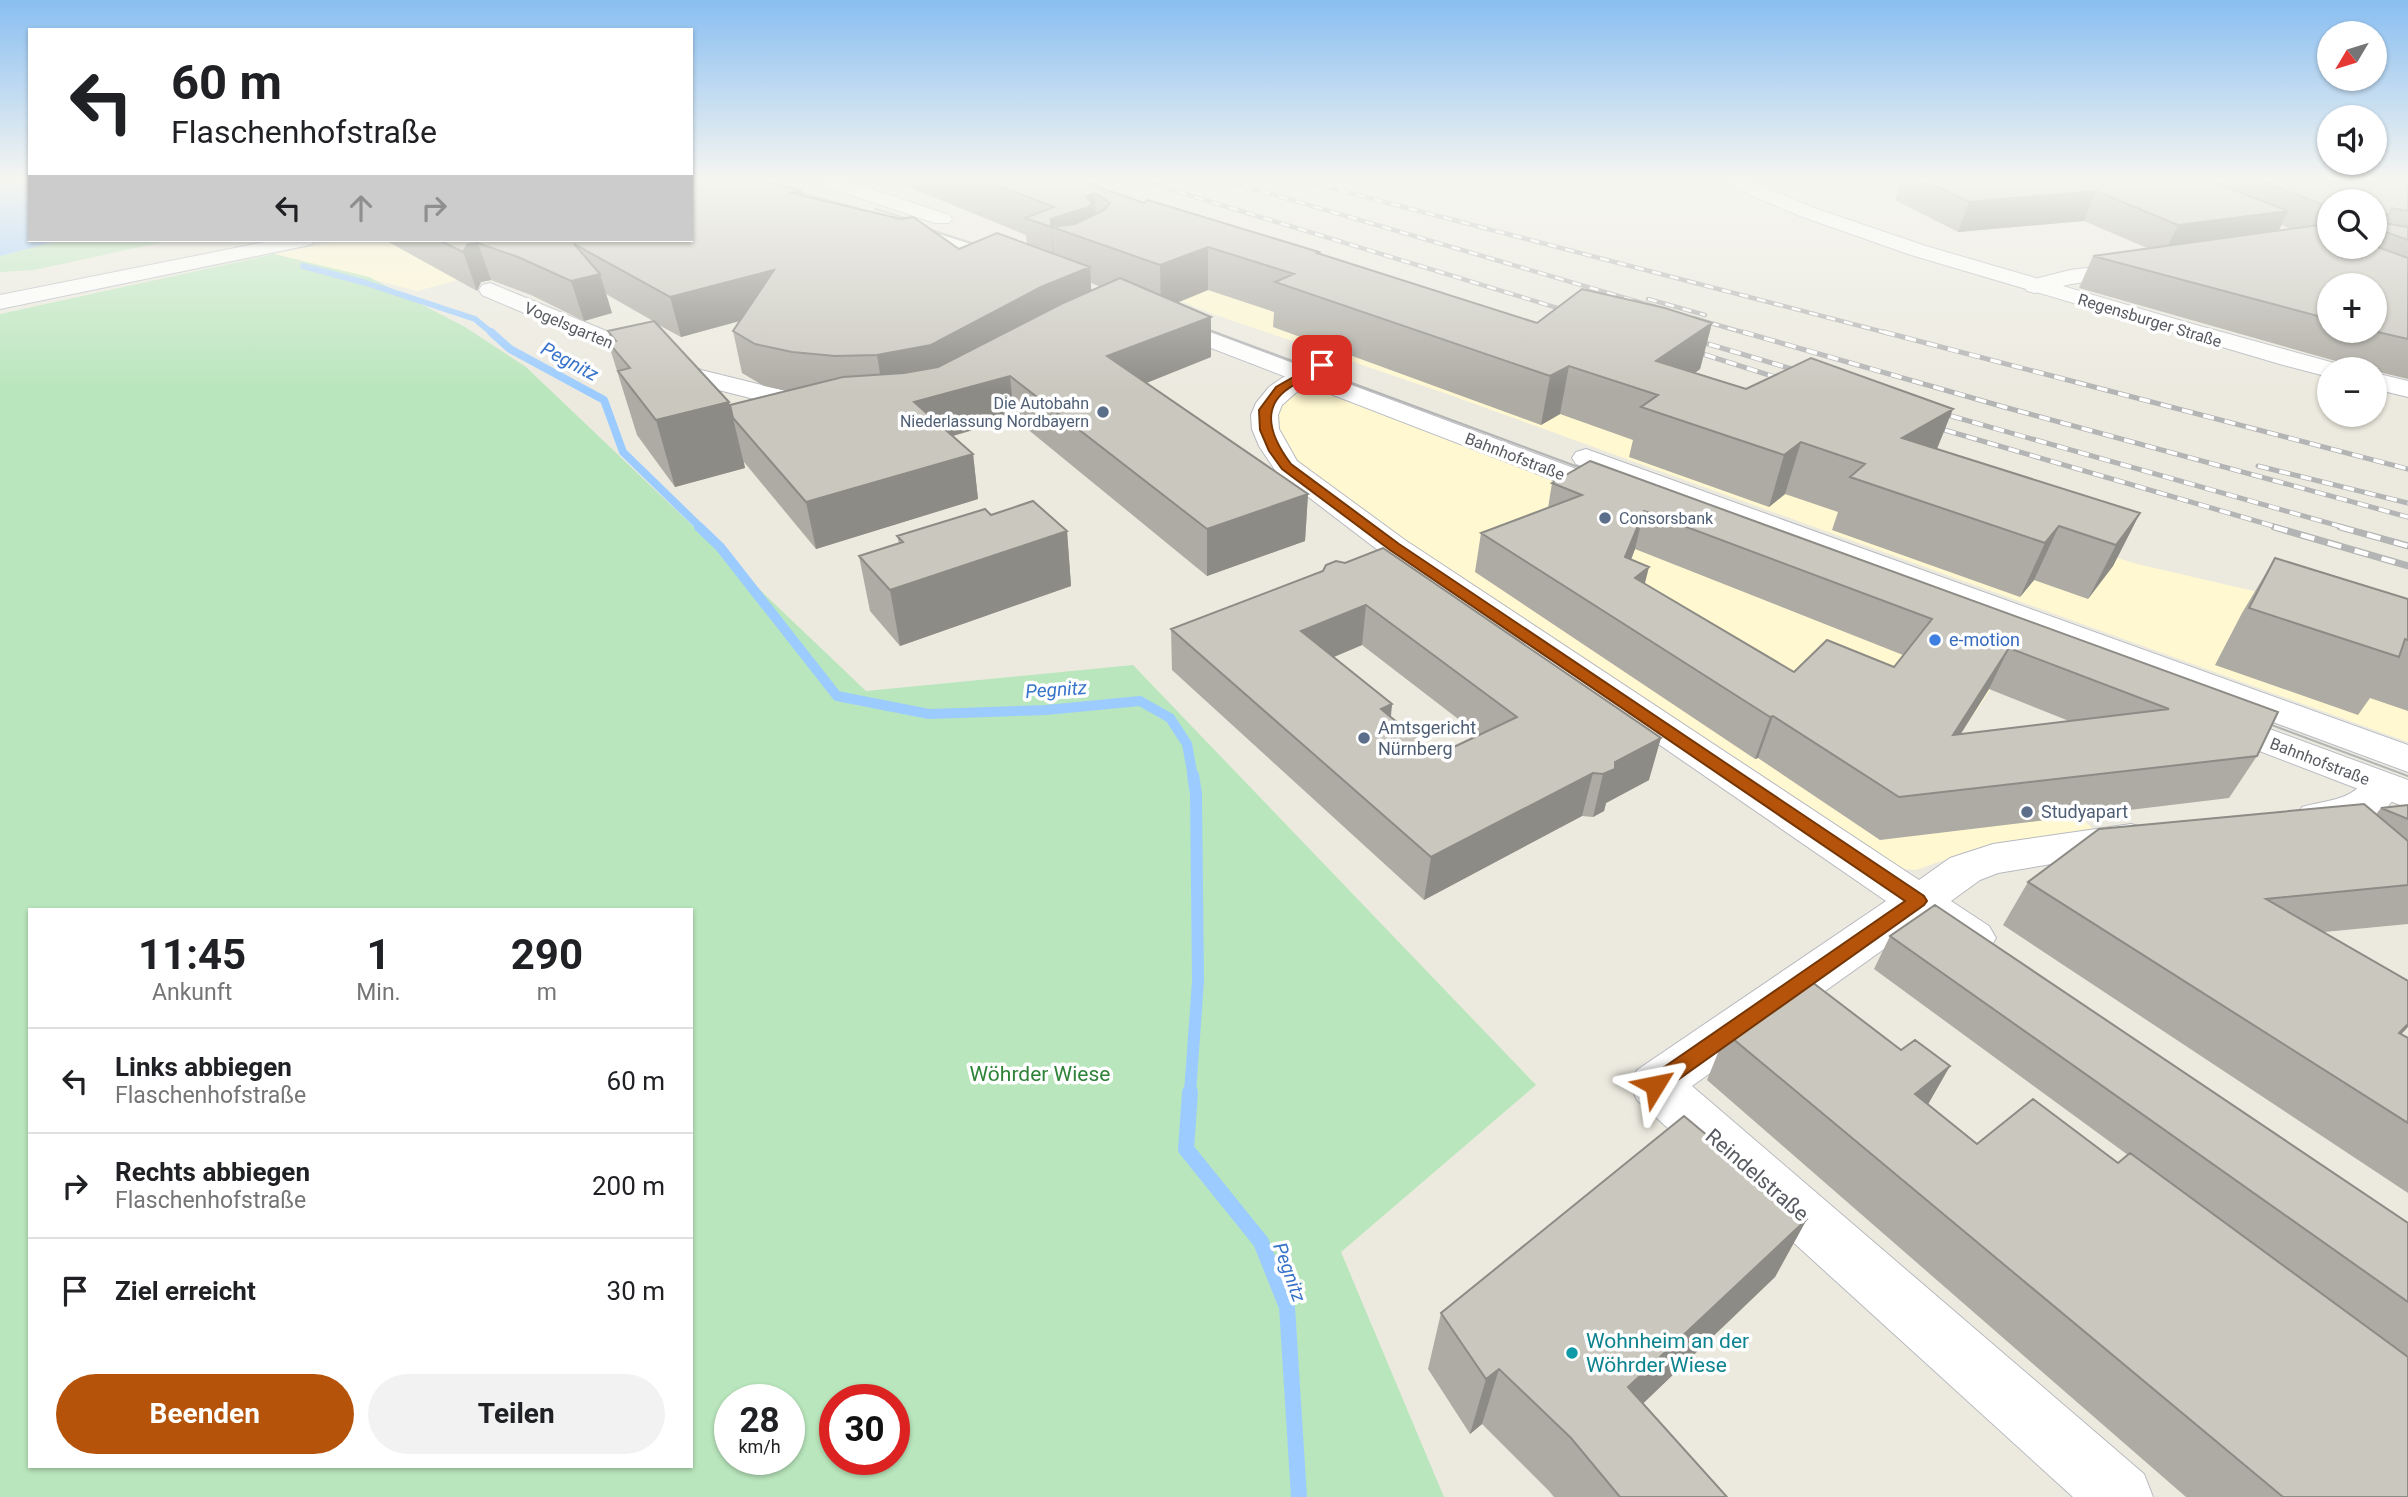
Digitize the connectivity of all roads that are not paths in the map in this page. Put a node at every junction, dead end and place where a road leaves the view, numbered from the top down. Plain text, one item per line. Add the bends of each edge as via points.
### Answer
1 (150, 251) edge
2 (249, 251) edge
3 (981, 251) edge
4 (1003, 251) edge
5 (1923, 251) edge
6 (2161, 266) edge
7 (0, 282) edge
8 (2035, 286) junction
9 (490, 290) edge
10 (0, 302) edge
11 (1148, 307) edge
12 (2317, 366) edge
13 (1314, 369) junction
14 (2387, 384) edge
15 (2408, 389) edge
16 (842, 410) edge
17 (1394, 547) junction
18 (1357, 561) edge
19 (2138, 692) edge
20 (2190, 712) edge
21 (2399, 780) edge
22 (2277, 821) edge
23 (2181, 832) edge
24 (1918, 901) junction
25 (2004, 959) edge
26 (2122, 1497) edge

1 - 7 main road
2 - 10 main road
3 - 4 main road via 1031,263
5 - 8 main road, Regensburger Straße
6 - 8 main road
8 - 12 main road, Regensburger Straße
9 - 16 main road, Vogelsgarten via 692,376
11 - 13 main road, Bahnhofstraße
13 - 17 main road via 1274,395 1265,410 1266,430 1275,451 1303,481
13 - 19 main road, Bahnhofstraße
13 - 21 main road, Bahnhofstraße
14 - 15 main road
17 - 18 main road
17 - 24 main road
20 - 21 main road, Bahnhofstraße
21 - 22 main road via 2358,810
23 - 24 main road, Reindelstraße via 1993,859 1965,869
24 - 25 main road
24 - 26 main road, Reindelstraße via 1655,1085

